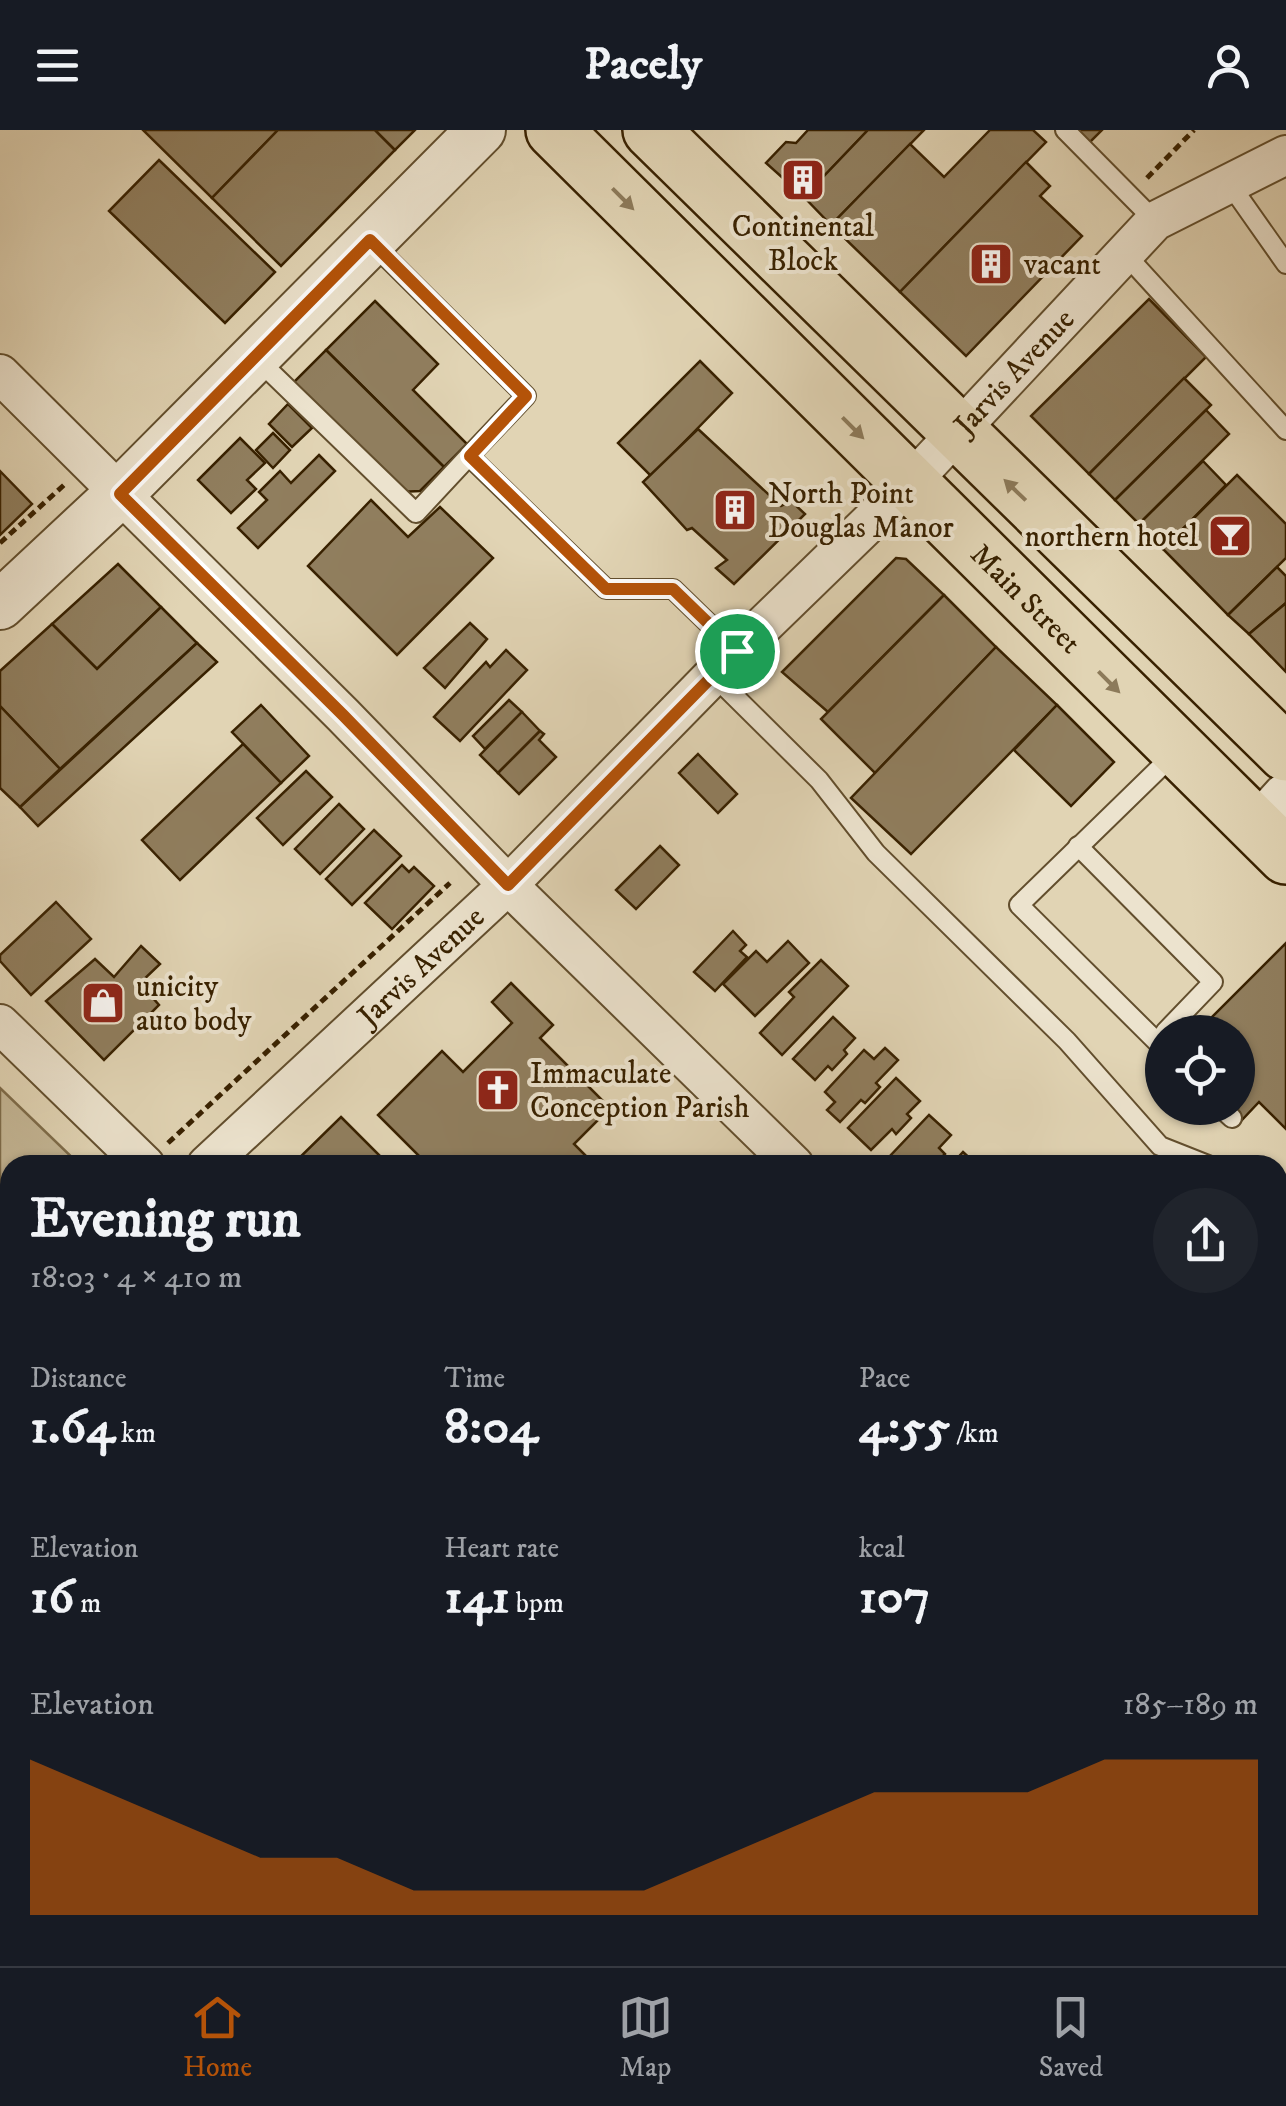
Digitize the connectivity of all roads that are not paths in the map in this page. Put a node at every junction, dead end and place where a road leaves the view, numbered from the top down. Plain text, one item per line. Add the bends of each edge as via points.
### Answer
1 (480, 130) edge
2 (554, 130) edge
3 (650, 130) edge
4 (1064, 130) edge
5 (1286, 155) edge
6 (1229, 184) junction
7 (1142, 208) junction
8 (370, 240) junction
9 (1126, 255) junction
10 (1286, 264) edge
11 (255, 356) junction
12 (0, 374) edge
13 (1283, 420) edge
14 (955, 432) junction
15 (470, 456) junction
16 (104, 479) junction
17 (909, 484) junction
18 (0, 605) edge
19 (725, 663) junction
20 (1178, 750) junction
21 (1286, 753) edge
22 (1277, 828) edge
23 (1078, 846) junction
24 (508, 885) junction
25 (1184, 1015) edge
26 (0, 1024) edge
27 (1145, 1024) edge
28 (136, 1155) edge
29 (218, 1155) edge
30 (784, 1155) edge
31 (1183, 1155) edge

1 - 8 street
2 -> 17 main road, Main Street
3 - 14 main road
4 - 7 lane
5 - 6 street, Jarvis Avenue
6 - 7 street, Jarvis Avenue
6 - 10 lane
7 - 9 street, Jarvis Avenue
8 - 11 street
8 - 15 lane via 526,396
9 - 13 lane
9 - 14 street, Jarvis Avenue
11 - 15 lane via 416,513
11 - 16 street
12 - 16 street
14 - 17 street, Jarvis Avenue
21 -> 14 main road
15 - 19 lane via 606,589 673,589
16 - 18 street
16 - 24 street
17 - 19 street, Jarvis Avenue
17 -> 20 main road, Main Street
19 - 24 street, Jarvis Avenue
19 - 31 lane via 876,853 1067,1041 1160,1146
20 - 22 main road, Main Street
20 - 23 lane
23 - 25 lane via 1213,982
23 - 27 lane via 1019,905
24 - 29 street, Jarvis Avenue
24 - 30 street
26 - 28 street

